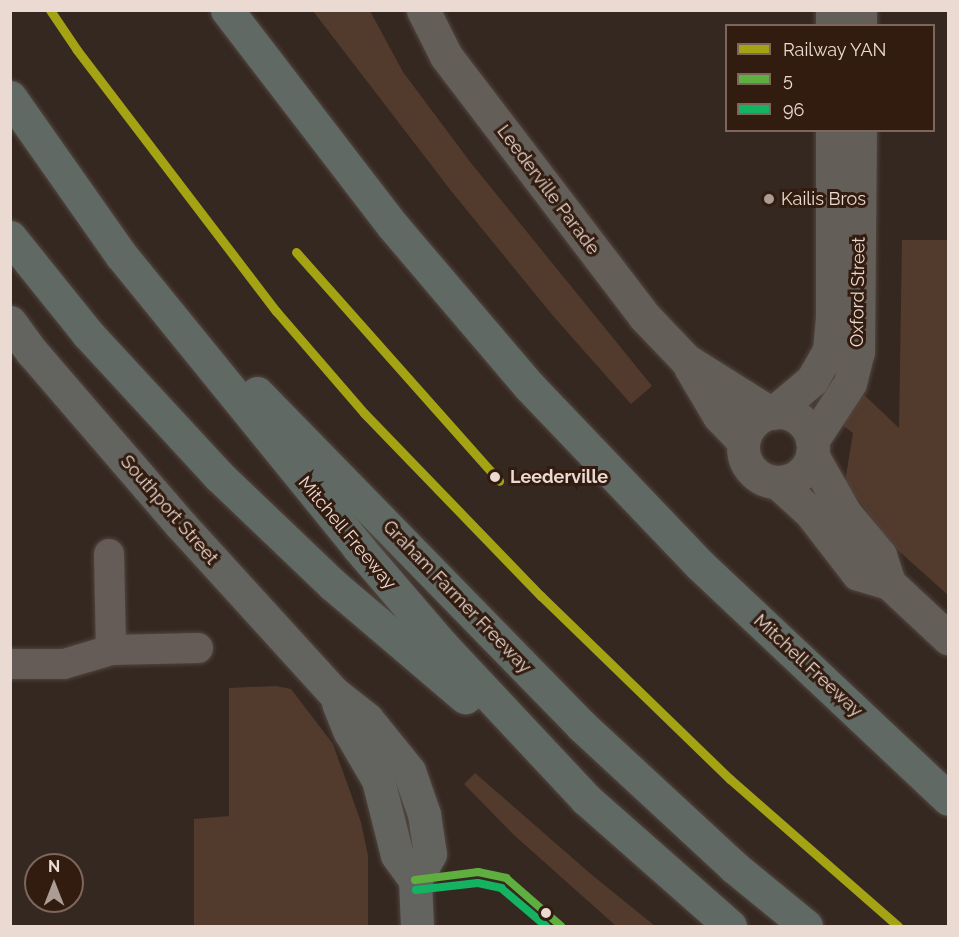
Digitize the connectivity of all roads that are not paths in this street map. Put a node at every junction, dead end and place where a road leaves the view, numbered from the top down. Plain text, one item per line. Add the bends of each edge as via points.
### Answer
1 (227, 10) edge
2 (423, 10) edge
3 (10, 98) edge
4 (832, 132) edge
5 (860, 132) edge
6 (10, 237) edge
7 (121, 255) junction
8 (10, 322) edge
9 (686, 360) junction
10 (772, 413) junction
11 (743, 441) junction
12 (812, 448) junction
13 (777, 482) junction
14 (109, 554) dead end
15 (889, 583) junction
16 (948, 638) edge
17 (198, 648) dead end
18 (111, 650) junction
19 (10, 664) edge
20 (586, 799) junction
21 (948, 799) edge
22 (417, 927) edge
23 (730, 927) edge
24 (806, 927) edge

1 - 21 highway, Mitchell Freeway via 392,225 529,386 700,565
2 - 9 main road, Leederville Parade via 446,56 644,316
3 - 7 highway, Mitchell Freeway
4 - 10 main road, Oxford Street via 829,351 812,380
5 - 12 main road, Oxford Street via 858,352 850,383
6 - 20 highway via 88,334 219,476 332,584
7 - 20 highway, Mitchell Freeway via 441,645
7 - 24 highway, Graham Farmer Freeway via 582,726 734,867
8 - 22 main road, Southport Street via 181,525 334,693 367,719 409,771 424,814 430,854 415,880
9 - 10 main road, Leederville Parade
9 - 11 main road, Leederville Parade via 719,416
10 - 11 main road via 752,423
10 - 12 main road via 784,413 803,423
11 - 13 main road via 750,469
12 - 13 main road via 799,475
12 - 15 main road via 844,513 880,555
13 - 15 main road via 816,520 858,574
14 - 18 street
15 - 16 main road
17 - 18 street
18 - 19 street via 64,664
20 - 23 highway, Mitchell Freeway

